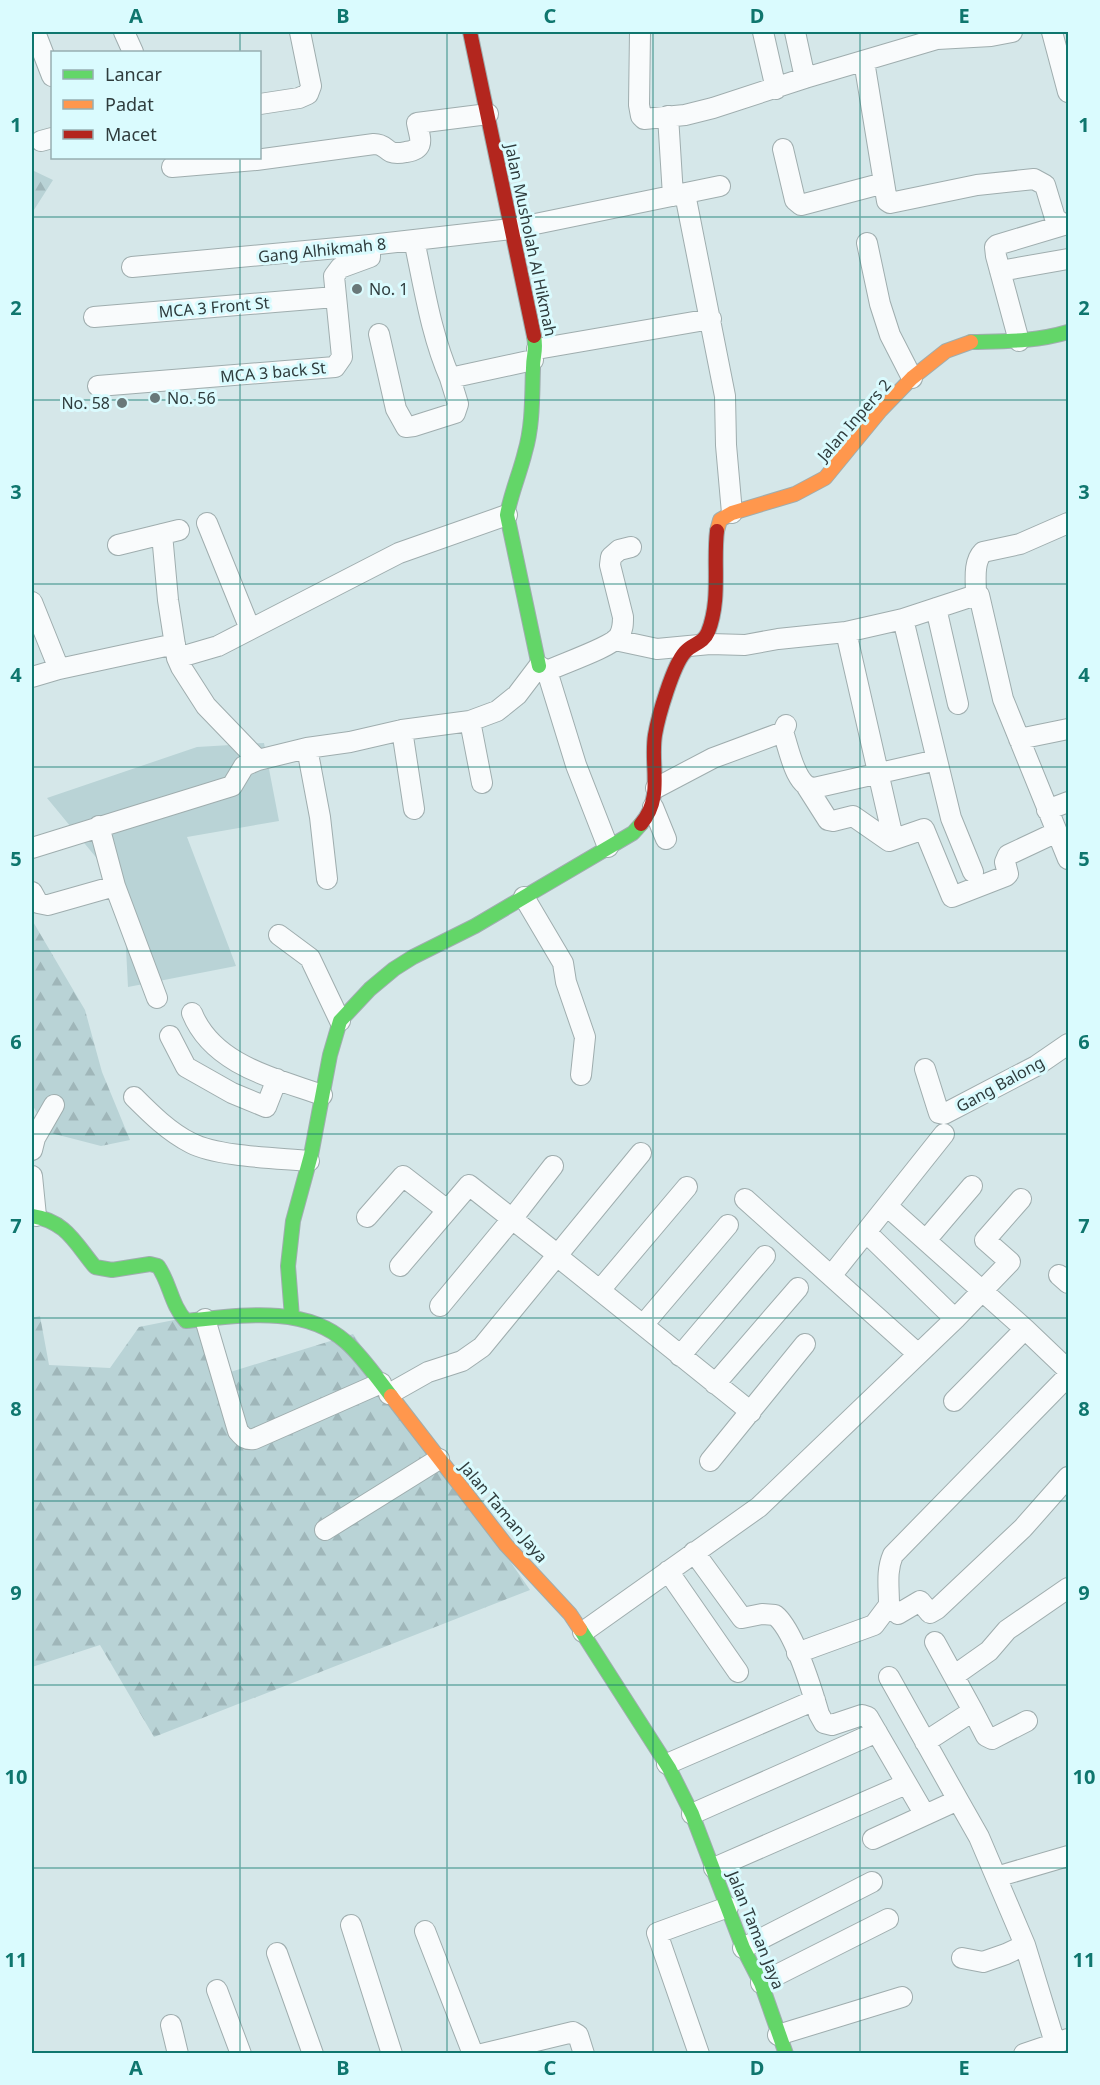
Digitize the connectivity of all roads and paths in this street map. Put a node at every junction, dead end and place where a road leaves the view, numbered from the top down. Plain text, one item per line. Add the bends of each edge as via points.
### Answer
1 (35, 32) edge
2 (124, 32) edge
3 (300, 32) edge
4 (470, 32) edge
5 (640, 32) edge
6 (763, 32) edge
7 (795, 32) edge
8 (1012, 32) edge
9 (1052, 32) edge
10 (133, 51) edge
11 (864, 61) junction
12 (51, 72) edge
13 (805, 78) junction
14 (776, 89) junction
15 (1068, 93) edge
16 (261, 104) edge
17 (488, 114) junction
18 (668, 116) junction
19 (783, 149) dead end
20 (261, 158) edge
21 (256, 159) edge
22 (172, 167) dead end
23 (884, 183) junction
24 (720, 186) dead end
25 (679, 195) junction
26 (1067, 225) edge
27 (511, 229) junction
28 (414, 240) junction
29 (867, 243) dead end
30 (370, 245) junction
31 (1068, 259) edge
32 (132, 267) dead end
33 (1000, 271) junction
34 (335, 297) junction
35 (94, 317) dead end
36 (711, 319) junction
37 (1068, 332) edge
38 (379, 334) dead end
39 (1020, 341) junction
40 (535, 354) junction
41 (450, 378) junction
42 (912, 378) junction
43 (98, 386) dead end
44 (732, 513) junction
45 (507, 515) junction
46 (207, 523) dead end
47 (1068, 524) edge
48 (118, 545) dead end
49 (631, 547) dead end
50 (976, 595) junction
51 (32, 602) edge
52 (936, 608) junction
53 (903, 619) junction
54 (250, 629) junction
55 (846, 632) junction
56 (615, 640) junction
57 (693, 646) junction
58 (176, 651) junction
59 (543, 668) junction
60 (59, 669) junction
61 (32, 677) edge
62 (958, 704) dead end
63 (470, 721) junction
64 (1068, 729) edge
65 (402, 730) junction
66 (1019, 739) junction
67 (307, 748) junction
68 (258, 760) junction
69 (937, 760) junction
70 (879, 771) junction
71 (482, 783) dead end
72 (807, 788) junction
73 (655, 797) junction
74 (1068, 802) edge
75 (414, 809) dead end
76 (1047, 810) junction
77 (99, 826) junction
78 (891, 829) dead end
79 (1057, 832) junction
80 (666, 839) dead end
81 (608, 847) junction
82 (32, 848) edge
83 (1068, 858) edge
84 (973, 872) dead end
85 (327, 879) dead end
86 (115, 886) junction
87 (32, 892) edge
88 (524, 897) junction
89 (279, 935) dead end
90 (157, 998) dead end
91 (192, 1013) dead end
92 (340, 1021) junction
93 (170, 1036) dead end
94 (1068, 1044) edge
95 (925, 1069) dead end
96 (581, 1075) dead end
97 (277, 1079) junction
98 (322, 1095) junction
99 (134, 1097) dead end
100 (54, 1105) dead end
101 (944, 1134) dead end
102 (32, 1150) edge
103 (641, 1153) dead end
104 (309, 1161) junction
105 (553, 1166) dead end
106 (32, 1176) edge
107 (972, 1186) dead end
108 (687, 1187) dead end
109 (745, 1199) dead end
110 (1021, 1199) dead end
111 (887, 1206) junction
112 (447, 1210) junction
113 (34, 1216) edge
114 (367, 1217) dead end
115 (512, 1219) junction
116 (728, 1225) dead end
117 (872, 1238) dead end
118 (926, 1240) junction
119 (558, 1256) junction
120 (765, 1256) dead end
121 (400, 1266) dead end
122 (831, 1276) junction
123 (798, 1288) dead end
124 (600, 1290) junction
125 (983, 1290) junction
126 (440, 1306) dead end
127 (292, 1317) junction
128 (205, 1319) junction
129 (955, 1319) junction
130 (643, 1325) junction
131 (1025, 1329) junction
132 (805, 1344) dead end
133 (918, 1354) junction
134 (680, 1356) junction
135 (1068, 1370) edge
136 (1068, 1376) edge
137 (715, 1384) junction
138 (385, 1389) junction
139 (954, 1401) dead end
140 (751, 1412) junction
141 (439, 1460) junction
142 (710, 1461) dead end
143 (1068, 1478) edge
144 (325, 1530) dead end
145 (694, 1552) junction
146 (668, 1571) junction
147 (1068, 1588) edge
148 (889, 1605) junction
149 (583, 1632) junction
150 (935, 1642) dead end
151 (797, 1653) junction
152 (738, 1672) dead end
153 (955, 1675) junction
154 (889, 1677) dead end
155 (815, 1700) junction
156 (974, 1711) junction
157 (1027, 1721) dead end
158 (877, 1732) junction
159 (925, 1742) junction
160 (667, 1764) junction
161 (906, 1784) junction
162 (958, 1800) junction
163 (692, 1814) junction
164 (925, 1815) junction
165 (873, 1839) dead end
166 (1068, 1856) edge
167 (714, 1868) junction
168 (996, 1877) junction
169 (872, 1882) dead end
170 (728, 1907) junction
171 (888, 1918) dead end
172 (351, 1925) dead end
173 (425, 1931) dead end
174 (1025, 1945) junction
175 (743, 1948) junction
176 (278, 1953) dead end
177 (962, 1958) dead end
178 (761, 1983) junction
179 (217, 1990) dead end
180 (902, 1997) dead end
181 (171, 2025) dead end
182 (778, 2035) junction
183 (1062, 2041) edge
184 (506, 2051) edge
185 (178, 2054) edge
186 (241, 2054) edge
187 (313, 2054) edge
188 (392, 2054) edge
189 (473, 2054) edge
190 (482, 2054) edge
191 (584, 2054) edge
192 (699, 2054) edge
193 (786, 2054) edge
194 (1024, 2054) edge

1 - 12 street
2 - 10 street
3 - 16 street via 311,86 308,94
4 - 17 street, Jalan Musholah Al Hikmah
5 - 18 street via 640,116
6 - 14 street
7 - 13 street
8 - 11 street via 937,39
9 - 15 street
11 - 13 street
11 - 23 street
13 - 14 street
14 - 18 street via 713,108
17 - 20 street via 417,123 420,139 415,151 392,153 374,144
17 - 27 street, Jalan Musholah Al Hikmah
18 - 25 street
19 - 23 street via 795,200 801,205
21 - 22 street
23 - 26 street via 890,203 977,185 1034,179 1045,185 1055,218
24 - 25 street, Gang Alhikmah 8
25 - 27 street, Gang Alhikmah 8
25 - 36 street
26 - 33 street via 997,245 994,250
27 - 28 street, Gang Alhikmah 8
27 - 40 street, Jalan Musholah Al Hikmah
28 - 30 street, Gang Alhikmah 8
28 - 41 street via 442,361
29 - 42 street via 890,335
30 - 32 street, Gang Alhikmah 8
30 - 34 street via 370,257 336,272
31 - 33 street
33 - 39 street
34 - 35 street, MCA 3 Front St
34 - 43 street, MCA 3 back St via 342,357 335,367
36 - 40 street
36 - 44 street via 725,396
37 - 39 street, Jalan Inpers 2
38 - 41 street via 396,409 406,427 455,413 458,404
39 - 42 street, Jalan Inpers 2 via 958,345
40 - 41 street
40 - 45 street, Jalan Musholah Al Hikmah via 526,450
42 - 44 street, Jalan Inpers 2 via 825,478 795,494
44 - 57 street via 723,516 718,524 714,613 703,641
45 - 54 street via 399,553
45 - 59 street, Jalan Musholah Al Hikmah
46 - 54 street
47 - 50 street via 1020,544 981,554 976,563
48 - 58 street via 170,532 168,600
49 - 56 street via 611,557 623,617 620,635
50 - 52 street
50 - 66 street via 1003,699
51 - 60 street
52 - 53 street
52 - 62 street
53 - 55 street
53 - 69 street
54 - 58 street via 218,646
55 - 57 street via 745,645
55 - 70 street
56 - 57 street via 657,649
56 - 59 street
57 - 73 street via 682,654 655,735
58 - 60 street
58 - 68 street via 207,706
59 - 63 street via 496,711
59 - 81 street
60 - 61 street
63 - 65 street
63 - 71 street
64 - 66 street
65 - 67 street
65 - 75 street
66 - 76 street
67 - 68 street
67 - 85 street
68 - 77 street via 244,766 232,786
69 - 70 street
69 - 84 street via 951,818
70 - 72 street
70 - 78 street
72 - 73 street via 798,776 785,729 712,758
72 - 79 street via 830,821 853,816 890,841 924,830 954,897 1006,876 1008,855
73 - 80 street
73 - 81 street via 633,833
74 - 76 street
76 - 79 street
77 - 82 street
77 - 86 street
79 - 83 street
81 - 88 street
86 - 87 street via 48,905 38,903
86 - 90 street
88 - 92 street via 394,969
88 - 96 street via 563,963 585,1037
89 - 92 street via 309,958
91 - 97 street via 215,1047 246,1069
92 - 98 street
93 - 97 street via 186,1067 258,1104 266,1107
94 - 95 street, Gang Balong via 1036,1066 944,1114 936,1107
97 - 98 street
98 - 104 street
99 - 104 street via 162,1124 192,1144 227,1153
100 - 102 street
101 - 111 street
103 - 119 street
104 - 127 street via 293,1221 288,1266
105 - 115 street
106 - 113 street
107 - 118 street
108 - 124 street
109 - 122 street
110 - 125 street via 985,1240 1010,1262
111 - 118 street
111 - 122 street
112 - 114 street via 403,1176
112 - 115 street via 469,1185
112 - 121 street
113 - 128 street, Jalan Taman Jaya via 62,1225 95,1267 112,1270 158,1266 178,1314 186,1321
115 - 119 street
115 - 126 street
116 - 130 street
117 - 129 street
118 - 125 street
119 - 124 street
119 - 138 street via 482,1347 462,1361
120 - 134 street
122 - 133 street
123 - 137 street
124 - 130 street
125 - 129 street
125 - 131 street
127 - 128 street, Jalan Taman Jaya via 244,1315
127 - 138 street, Jalan Taman Jaya via 324,1327 346,1342
128 - 138 street via 238,1431 248,1440
129 - 133 street
130 - 134 street
131 - 135 street
131 - 139 street
132 - 140 street
133 - 145 street via 759,1507
134 - 137 street
136 - 148 street via 893,1555
137 - 140 street
138 - 141 street, Jalan Taman Jaya
140 - 142 street
141 - 144 street
141 - 149 street, Jalan Taman Jaya via 506,1545
143 - 148 street via 1023,1528 937,1609 930,1613 920,1601 898,1614
145 - 146 street
145 - 151 street via 742,1618 775,1615
146 - 149 street
146 - 152 street
147 - 153 street via 1007,1630 989,1651
148 - 151 street via 874,1625
149 - 160 street, Jalan Taman Jaya
150 - 153 street
151 - 155 street
153 - 156 street
154 - 159 street
155 - 158 street via 824,1723 832,1725 862,1715 868,1717
155 - 160 street
156 - 157 street via 986,1737 992,1739
156 - 159 street
158 - 161 street
158 - 163 street
159 - 162 street
160 - 163 street, Jalan Taman Jaya
161 - 164 street
161 - 167 street
162 - 164 street
162 - 168 street via 980,1836
163 - 167 street, Jalan Taman Jaya
164 - 165 street
166 - 168 street
167 - 170 street, Jalan Taman Jaya
168 - 174 street
169 - 175 street
170 - 175 street, Jalan Taman Jaya
170 - 192 street via 657,1933
171 - 178 street
172 - 188 street
173 - 189 street
174 - 177 street via 983,1962
174 - 183 street
175 - 178 street, Jalan Taman Jaya
176 - 187 street
178 - 182 street, Jalan Taman Jaya
179 - 186 street
180 - 182 street
181 - 185 street
182 - 193 street, Jalan Taman Jaya
183 - 194 street
184 - 190 street
184 - 191 street via 573,2032 578,2035

